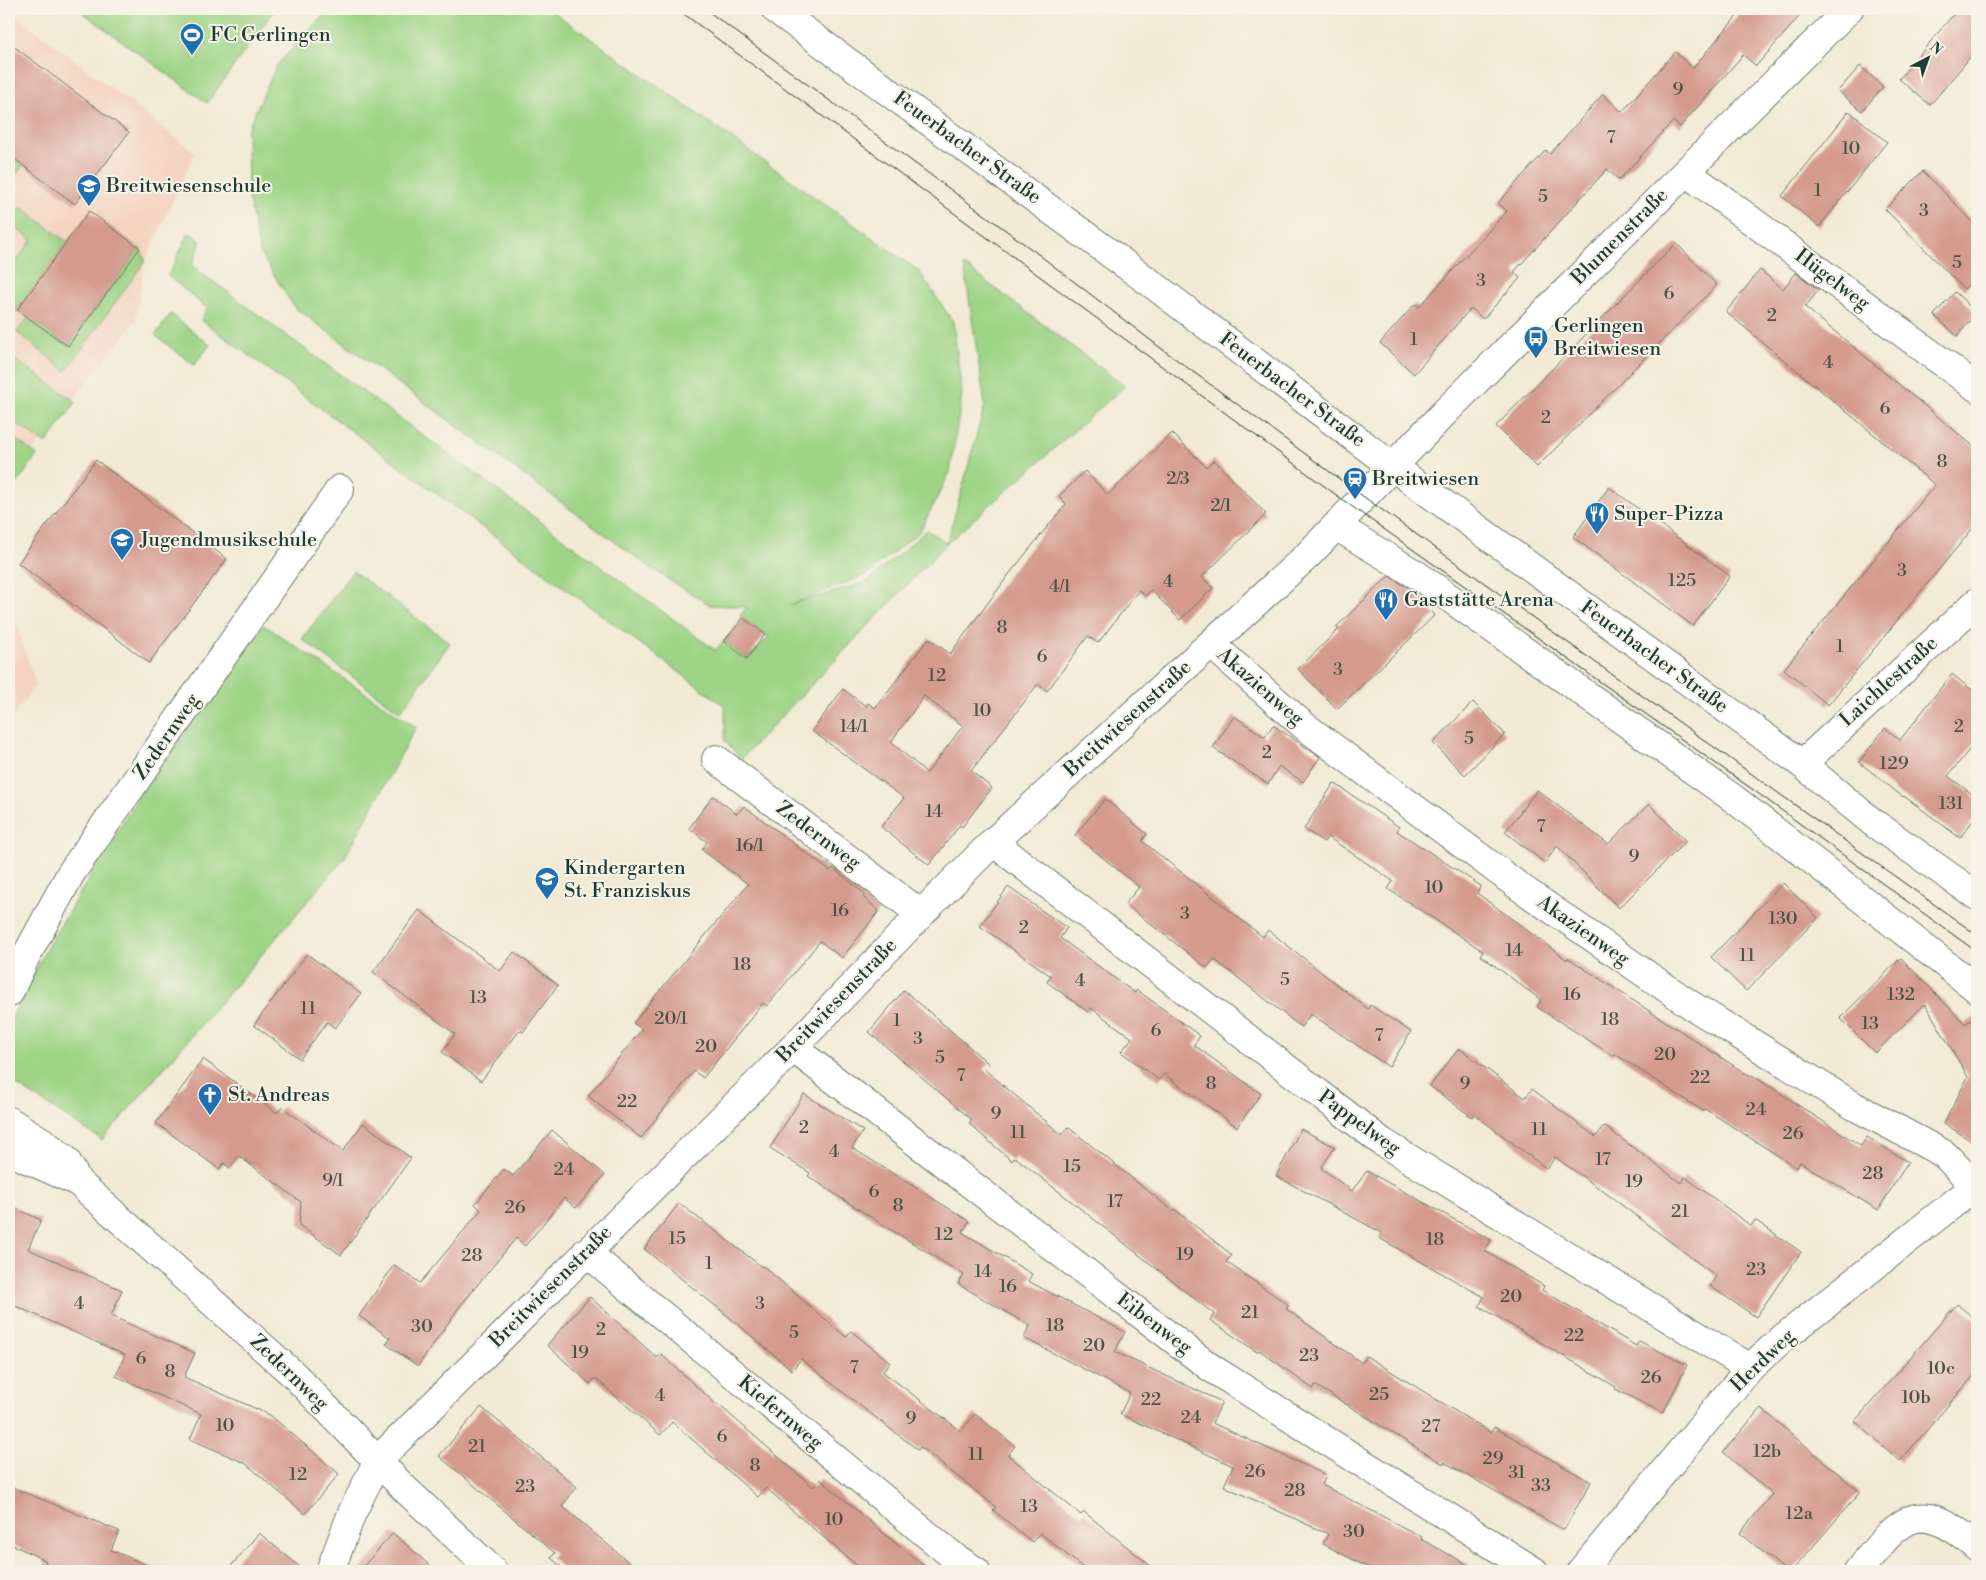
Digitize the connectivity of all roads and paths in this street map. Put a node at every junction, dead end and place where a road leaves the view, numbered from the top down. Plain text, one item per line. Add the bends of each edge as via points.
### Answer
1 (775, 9) edge
2 (1849, 9) edge
3 (1686, 172) junction
4 (1977, 388) edge
5 (1393, 467) junction
6 (340, 489) dead end
7 (1336, 526) junction
8 (1977, 602) edge
9 (1211, 644) junction
10 (716, 758) dead end
11 (1802, 764) junction
12 (993, 842) junction
13 (1977, 896) edge
14 (921, 914) junction
15 (1977, 989) edge
16 (9, 993) edge
17 (793, 1048) junction
18 (9, 1122) edge
19 (9, 1151) edge
20 (78, 1182) junction
21 (1976, 1186) edge
22 (586, 1252) junction
23 (1750, 1368) junction
24 (378, 1460) junction
25 (1977, 1547) edge
26 (330, 1571) edge
27 (493, 1571) edge
28 (976, 1571) edge
29 (1534, 1571) edge
30 (1581, 1571) edge
31 (1858, 1571) edge

1 - 5 street, Feuerbacher Straße via 1152,284
2 - 3 street, Blumenstraße
3 - 4 street, Hügelweg
3 - 5 street, Blumenstraße
5 - 7 street, Breitwiesenstraße
5 - 11 street, Feuerbacher Straße
6 - 16 street, Zedernweg via 71,874
7 - 9 street, Breitwiesenstraße
7 - 15 street via 1417,575 1734,799
8 - 11 street, Laichlestraße
9 - 12 street, Breitwiesenstraße
9 - 21 street, Akazienweg via 1303,725 1528,894 1699,1010 1854,1106 1944,1154
10 - 14 street, Zedernweg
11 - 13 street, Feuerbacher Straße via 1871,821
12 - 14 street, Breitwiesenstraße
12 - 23 street, Pappelweg via 1382,1142
14 - 17 street, Breitwiesenstraße
17 - 22 street, Breitwiesenstraße
17 - 29 street, Eibenweg via 1211,1368
18 - 20 street, Zedernweg via 66,1160
19 - 20 street, Zedernweg
20 - 24 street, Zedernweg via 294,1375
21 - 23 street, Herdweg via 1783,1338
22 - 24 street, Breitwiesenstraße
22 - 28 street, Kiefernweg via 954,1557
23 - 30 street, Herdweg
24 - 26 street, Breitwiesenstraße via 352,1512
24 - 27 street, Zedernweg
25 - 31 street via 1943,1522 1929,1517 1914,1518 1884,1540

